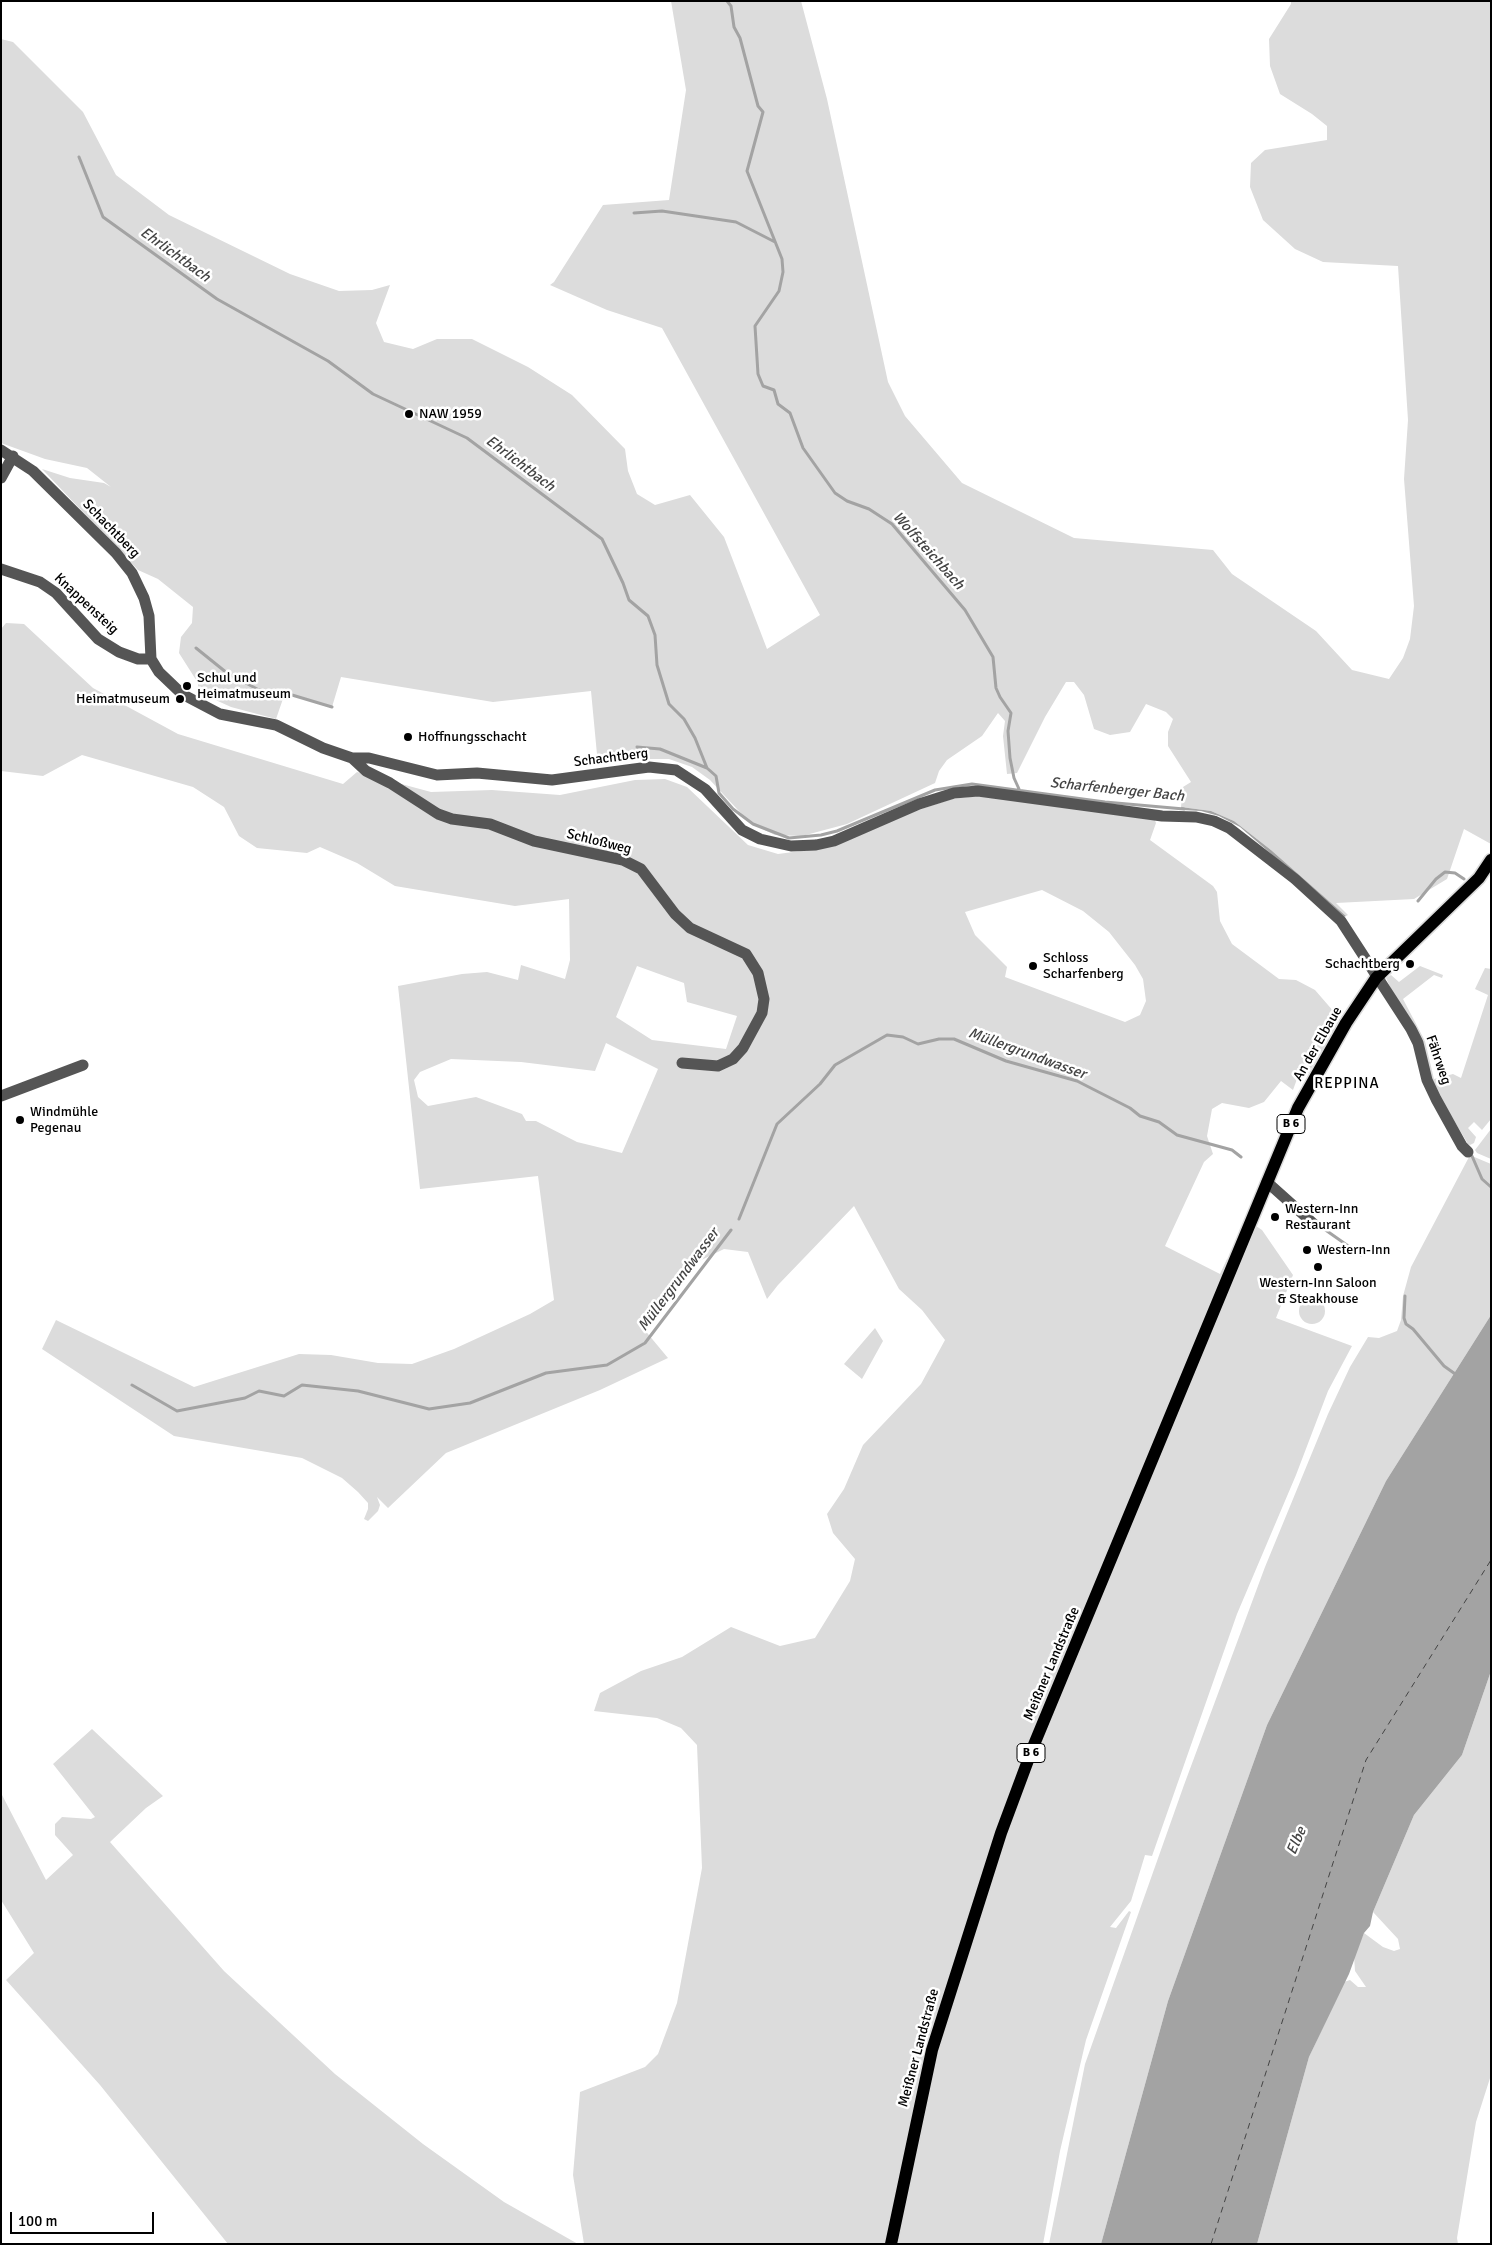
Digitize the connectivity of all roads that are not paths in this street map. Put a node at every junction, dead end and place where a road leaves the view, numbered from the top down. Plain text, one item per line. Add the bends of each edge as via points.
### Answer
1 (1, 450) edge
2 (13, 456) junction
3 (1, 478) edge
4 (1, 569) edge
5 (151, 659) junction
6 (352, 758) junction
7 (1491, 860) edge
8 (1380, 974) junction
9 (682, 1063) dead end
10 (83, 1066) dead end
11 (1, 1096) edge
12 (1468, 1152) dead end
13 (1267, 1182) junction
14 (1315, 1226) dead end
15 (1228, 1281) joint
16 (891, 2244) edge

1 - 2 street, Schachtberg
2 - 3 street
2 - 5 street, Schachtberg via 40,478 132,573 149,616
4 - 5 street, Knappensteig via 40,582 56,593 98,639 119,652 138,659
5 - 6 street, Schachtberg via 159,672 192,701 220,714 276,725
6 - 8 street, Schachtberg via 370,758 437,775 477,773 552,780 649,767 676,770 705,789 742,830 760,839 792,846 834,841 920,804 968,792 1162,816 1205,818 1243,837 1332,912
6 - 9 street, Schloßweg via 366,771 438,814 490,824 534,842 623,860 641,869 675,914 690,928 746,954 758,973 764,999 762,1013 752,1033 733,1059 718,1066
7 - 8 main road, An der Elbaue / B 6 via 1479,878
8 - 12 street, Fährweg via 1418,1043 1433,1093
8 - 13 main road, An der Elbaue / B 6 via 1318,1070
10 - 11 street
13 - 14 street
13 - 15 main road, An der Elbaue / B 6
15 - 16 main road, Meißner Landstraße / B 6 via 1033,1747 1001,1833 932,2050

